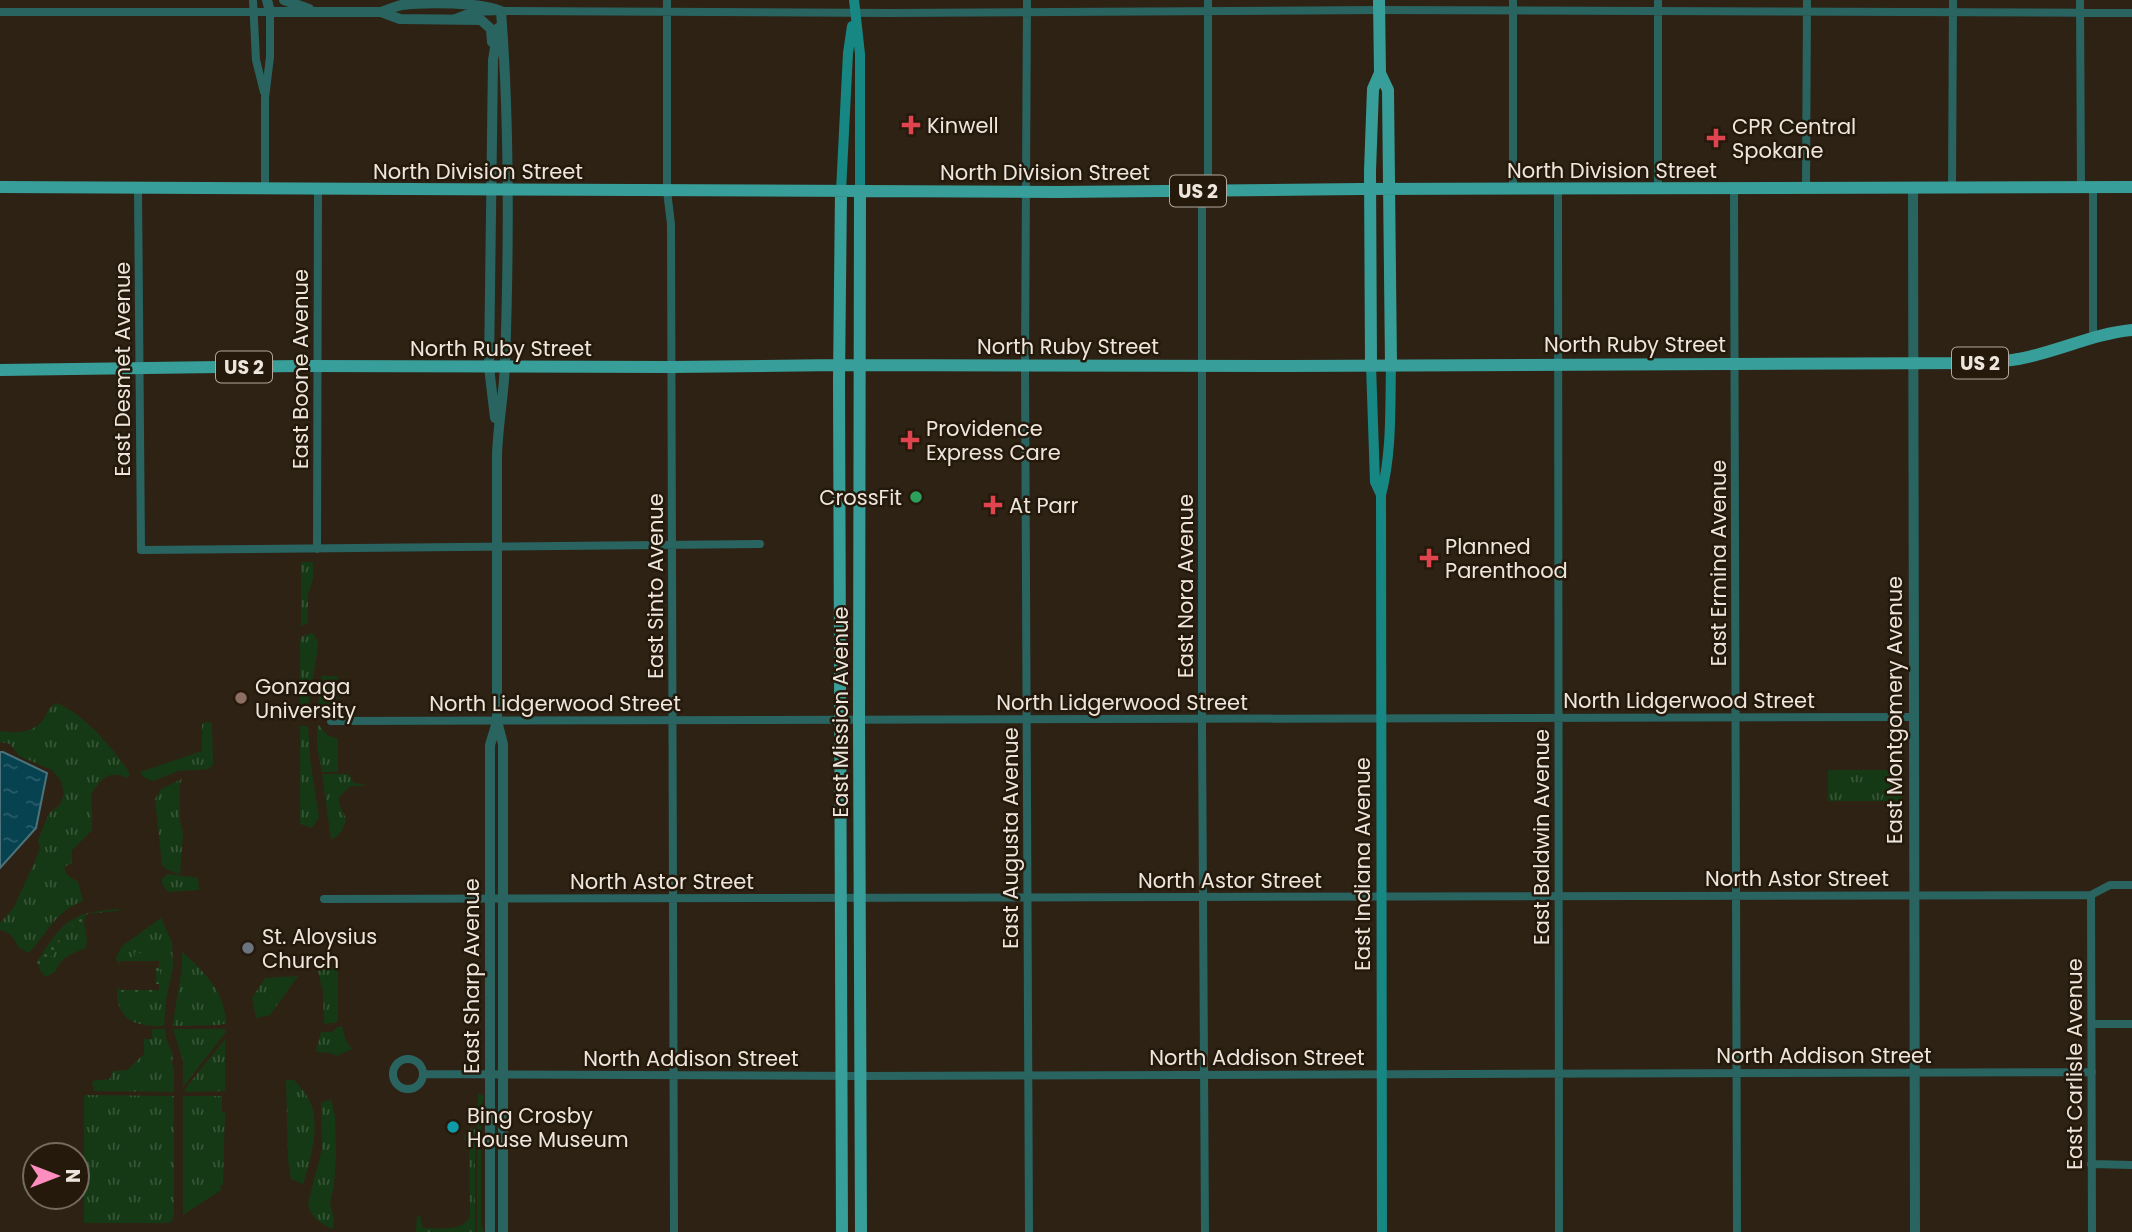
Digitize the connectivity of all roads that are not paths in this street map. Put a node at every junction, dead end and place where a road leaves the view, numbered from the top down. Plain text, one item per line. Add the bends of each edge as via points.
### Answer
1 (253, 0) edge
2 (267, 0) edge
3 (284, 0) edge
4 (667, 0) edge
5 (853, 0) edge
6 (1027, 0) edge
7 (1208, 0) edge
8 (1513, 0) edge
9 (1658, 0) edge
10 (1807, 0) edge
11 (1953, 0) edge
12 (2080, 0) edge
13 (1379, 5) edge
14 (501, 10) junction
15 (667, 11) junction
16 (1513, 11) junction
17 (0, 12) edge
18 (253, 12) junction
19 (270, 12) junction
20 (319, 12) junction
21 (381, 12) junction
22 (1026, 12) junction
23 (1208, 12) junction
24 (1658, 12) junction
25 (1807, 12) junction
26 (853, 13) junction
27 (1953, 13) junction
28 (2080, 13) junction
29 (2132, 13) edge
30 (452, 19) junction
31 (492, 60) junction
32 (1380, 73) junction
33 (265, 98) junction
34 (0, 187) edge
35 (2132, 187) edge
36 (1658, 188) junction
37 (1734, 188) junction
38 (1913, 188) junction
39 (1952, 188) junction
40 (2087, 188) junction
41 (138, 189) junction
42 (265, 189) junction
43 (318, 189) junction
44 (1370, 189) junction
45 (1390, 189) junction
46 (1806, 189) junction
47 (490, 190) junction
48 (1513, 190) junction
49 (1558, 190) junction
50 (507, 191) junction
51 (667, 191) junction
52 (841, 191) junction
53 (860, 191) junction
54 (1205, 191) junction
55 (1026, 192) junction
56 (2132, 330) edge
57 (2093, 338) junction
58 (1735, 363) junction
59 (1558, 364) junction
60 (1913, 364) junction
61 (839, 365) junction
62 (1025, 365) junction
63 (1371, 365) junction
64 (1391, 365) junction
65 (318, 366) junction
66 (859, 366) junction
67 (1203, 366) junction
68 (139, 367) junction
69 (489, 367) junction
70 (505, 367) junction
71 (671, 367) junction
72 (0, 370) edge
73 (498, 429) junction
74 (1381, 495) junction
75 (760, 544) dead end
76 (672, 546) junction
77 (497, 547) junction
78 (317, 549) junction
79 (1913, 717) junction
80 (1558, 718) junction
81 (1735, 718) junction
82 (1202, 719) junction
83 (1381, 719) junction
84 (674, 720) junction
85 (841, 720) junction
86 (859, 720) junction
87 (1027, 720) junction
88 (331, 721) dead end
89 (497, 721) junction
90 (2132, 885) edge
91 (1736, 895) junction
92 (2091, 895) junction
93 (1558, 896) junction
94 (1914, 896) junction
95 (840, 897) junction
96 (1381, 897) junction
97 (860, 898) junction
98 (1027, 898) junction
99 (1203, 898) junction
100 (324, 899) dead end
101 (491, 899) junction
102 (502, 899) junction
103 (674, 899) junction
104 (2092, 1024) junction
105 (2132, 1024) edge
106 (1914, 1072) junction
107 (2092, 1072) junction
108 (1736, 1073) junction
109 (423, 1074) dead end
110 (490, 1074) junction
111 (503, 1074) junction
112 (1205, 1074) junction
113 (1381, 1074) junction
114 (1559, 1074) junction
115 (675, 1075) junction
116 (842, 1075) junction
117 (1029, 1075) junction
118 (861, 1076) junction
119 (2091, 1164) junction
120 (2132, 1165) edge
121 (490, 1232) edge
122 (503, 1232) edge
123 (674, 1232) edge
124 (842, 1232) edge
125 (862, 1232) edge
126 (1029, 1232) edge
127 (1205, 1232) edge
128 (1382, 1232) edge
129 (1559, 1232) edge
130 (1737, 1232) edge
131 (1914, 1232) edge
132 (2092, 1232) edge

1 - 18 street
2 - 19 street
3 - 20 street
4 - 15 street, East Sinto Avenue
5 - 26 main road
6 - 22 street, East Augusta Avenue
7 - 23 street, East Nora Avenue
8 - 16 street
9 - 24 street
10 - 25 street
11 - 27 street
12 - 28 street
13 - 16 street
13 - 23 street
13 - 32 main road
14 - 15 street
14 - 21 street via 483,5 401,5
14 - 30 street
14 - 31 street, East Sharp Avenue
14 - 50 street, East Sharp Avenue
15 - 26 street
15 - 51 street, East Sinto Avenue
16 - 24 street
16 - 48 street
17 - 18 street
18 - 19 street
18 - 33 street via 256,60
19 - 20 street
19 - 33 street
20 - 21 street
21 - 30 street via 400,19
22 - 23 street
22 - 26 street
22 - 55 street, East Augusta Avenue
23 - 54 street, East Nora Avenue
24 - 25 street
24 - 36 street
25 - 27 street
25 - 46 street
26 - 52 main road
26 - 53 main road via 860,54
27 - 28 street
27 - 39 street
28 - 29 street
28 - 40 street
30 - 31 street via 487,24
31 - 47 street, East Sharp Avenue
32 - 44 main road, East Indiana Avenue via 1373,89
32 - 45 main road, East Indiana Avenue via 1388,90
33 - 42 street
34 - 41 main road, North Division Street / US 2
35 - 40 main road, North Division Street / US 2
36 - 37 main road, North Division Street / US 2
36 - 49 main road, North Division Street / US 2
37 - 46 main road, North Division Street / US 2
37 - 58 street, East Ermina Avenue
38 - 39 main road, North Division Street / US 2
38 - 46 main road, North Division Street / US 2
38 - 60 street, East Montgomery Avenue
39 - 40 main road, North Division Street / US 2
40 - 57 street
41 - 42 main road, North Division Street / US 2
41 - 68 street, East Desmet Avenue
42 - 43 main road, North Division Street / US 2
43 - 47 main road, North Division Street / US 2
43 - 65 street, East Boone Avenue
44 - 45 main road, North Division Street / US 2
44 - 54 main road, North Division Street / US 2
44 - 63 main road, East Indiana Avenue
45 - 48 main road, North Division Street / US 2
45 - 64 main road, East Indiana Avenue
47 - 50 main road, North Division Street / US 2
47 - 69 street, East Sharp Avenue
48 - 49 main road, North Division Street / US 2
49 - 59 street, East Baldwin Avenue
50 - 51 main road, North Division Street / US 2
50 - 70 street, East Sharp Avenue
51 - 52 main road, North Division Street / US 2
51 - 71 street, East Sinto Avenue
52 - 53 main road, North Division Street / US 2
52 - 61 main road, East Mission Avenue
53 - 55 main road, North Division Street / US 2
53 - 66 main road, East Mission Avenue
54 - 55 main road, North Division Street / US 2
54 - 67 street, East Nora Avenue
55 - 62 street, East Augusta Avenue
56 - 57 main road, North Ruby Street / US 2
57 - 60 main road, North Ruby Street / US 2 via 2008,361
58 - 59 main road, North Ruby Street / US 2
58 - 60 main road, North Ruby Street / US 2
58 - 81 street, East Ermina Avenue
59 - 64 main road, North Ruby Street / US 2
59 - 80 street, East Baldwin Avenue
60 - 79 street, East Montgomery Avenue
61 - 66 main road, North Ruby Street / US 2
61 - 71 main road, North Ruby Street / US 2
61 - 85 main road, East Mission Avenue
62 - 66 main road, North Ruby Street / US 2
62 - 67 main road, North Ruby Street / US 2
62 - 87 street, East Augusta Avenue
63 - 64 main road, North Ruby Street / US 2
63 - 67 main road, North Ruby Street / US 2
63 - 74 main road, East Indiana Avenue via 1375,482
64 - 74 main road, East Indiana Avenue via 1388,464
65 - 68 main road, North Ruby Street / US 2
65 - 69 main road, North Ruby Street / US 2
65 - 78 street, East Boone Avenue
66 - 86 main road, East Mission Avenue
67 - 82 street, East Nora Avenue
68 - 72 main road, North Ruby Street / US 2
68 - 78 street, East Desmet Avenue via 141,550
69 - 70 main road, North Ruby Street / US 2
69 - 73 street, East Sharp Avenue
70 - 71 main road, North Ruby Street / US 2
70 - 73 street, East Sharp Avenue
71 - 76 street, East Sinto Avenue
73 - 77 street, East Sharp Avenue
74 - 83 main road, East Indiana Avenue
75 - 76 street
76 - 77 street
76 - 84 street, East Sinto Avenue
77 - 78 street
77 - 89 street, East Sharp Avenue
79 - 81 street, North Lidgerwood Street
79 - 94 street, East Montgomery Avenue
80 - 81 street, North Lidgerwood Street
80 - 83 street, North Lidgerwood Street
80 - 93 street, East Baldwin Avenue
81 - 91 street, East Ermina Avenue
82 - 83 street, North Lidgerwood Street
82 - 87 street, North Lidgerwood Street
82 - 99 street, East Nora Avenue
83 - 96 main road, East Indiana Avenue
84 - 85 street, North Lidgerwood Street
84 - 89 street, North Lidgerwood Street
84 - 103 street, East Sinto Avenue
85 - 86 street, North Lidgerwood Street
85 - 95 main road, East Mission Avenue
86 - 87 street, North Lidgerwood Street
86 - 97 main road, East Mission Avenue
87 - 98 street, East Augusta Avenue
88 - 89 street, North Lidgerwood Street
89 - 101 street, East Sharp Avenue via 490,745
89 - 102 street, East Sharp Avenue via 503,744
90 - 92 street, North Astor Street via 2110,885
91 - 93 street, North Astor Street
91 - 94 street, North Astor Street
91 - 108 street, East Ermina Avenue
92 - 94 street, North Astor Street
92 - 104 street, East Carlisle Avenue
93 - 96 street, North Astor Street
93 - 114 street, East Baldwin Avenue
94 - 106 street, East Montgomery Avenue
95 - 97 street, North Astor Street
95 - 103 street, North Astor Street
95 - 116 main road, East Mission Avenue
96 - 99 street, North Astor Street
96 - 113 main road, East Indiana Avenue
97 - 98 street, North Astor Street
97 - 118 main road, East Mission Avenue
98 - 99 street, North Astor Street
98 - 117 street, East Augusta Avenue
99 - 112 street, East Nora Avenue
100 - 101 street, North Astor Street
101 - 102 street, North Astor Street
101 - 110 street, East Sharp Avenue
102 - 103 street, North Astor Street
102 - 111 street, East Sharp Avenue
103 - 115 street, East Sinto Avenue
104 - 105 street
104 - 107 street, East Carlisle Avenue
106 - 107 street, North Addison Street
106 - 108 street, North Addison Street
106 - 131 street, East Montgomery Avenue
107 - 119 street, East Carlisle Avenue
108 - 114 street, North Addison Street
108 - 130 street, East Ermina Avenue
109 - 110 street, North Addison Street
110 - 111 street, North Addison Street
110 - 121 street, East Sharp Avenue
111 - 115 street, North Addison Street
111 - 122 street, East Sharp Avenue
112 - 113 street, North Addison Street
112 - 117 street, North Addison Street
112 - 127 street, East Nora Avenue
113 - 114 street, North Addison Street
113 - 128 main road, East Indiana Avenue
114 - 129 street, East Baldwin Avenue
115 - 116 street, North Addison Street
115 - 123 street, East Sinto Avenue
116 - 118 street, North Addison Street
116 - 124 main road, East Mission Avenue
117 - 118 street, North Addison Street
117 - 126 street, East Augusta Avenue
118 - 125 main road, East Mission Avenue
119 - 120 street
119 - 132 street, East Carlisle Avenue

